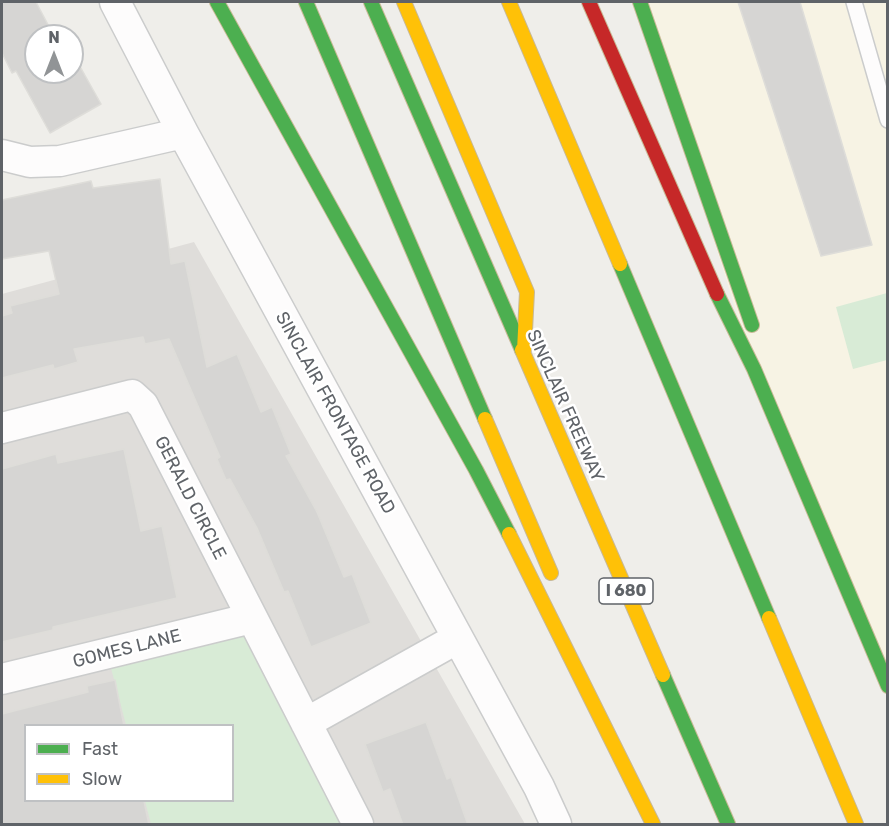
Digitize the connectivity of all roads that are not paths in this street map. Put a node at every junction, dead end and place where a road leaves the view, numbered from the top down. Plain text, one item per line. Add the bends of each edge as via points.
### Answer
1 (115, 2) edge
2 (217, 2) edge
3 (306, 2) edge
4 (370, 2) edge
5 (404, 2) edge
6 (508, 2) edge
7 (589, 2) edge
8 (640, 2) edge
9 (854, 2) edge
10 (888, 120) edge
11 (183, 133) junction
12 (2, 155) edge
13 (524, 358) junction
14 (754, 369) junction
15 (2, 428) edge
16 (556, 583) dead end
17 (252, 618) junction
18 (458, 638) junction
19 (2, 679) edge
20 (598, 682) dead end
21 (888, 686) edge
22 (306, 723) junction
23 (355, 824) edge
24 (556, 825) edge
25 (653, 825) edge
26 (659, 825) edge
27 (728, 825) edge
28 (856, 825) edge

1 - 11 street, SINCLAIR FRONTAGE ROAD
2 - 25 highway via 476,470
3 - 16 highway
4 - 13 highway, SINCLAIR FREEWAY / I 680
5 - 13 highway, I 680 via 527,292
6 - 28 highway
7 - 14 highway via 721,304
8 - 14 highway via 752,326
9 - 10 lane
11 - 12 street via 60,161 30,162
11 - 18 street, SINCLAIR FRONTAGE ROAD
13 - 27 highway, SINCLAIR FREEWAY / I 680
14 - 21 highway
15 - 17 street, GERALD CIRCLE via 132,395 143,405
17 - 19 street, GOMES LANE
17 - 22 street, GERALD CIRCLE
18 - 22 street
18 - 24 street, SINCLAIR FRONTAGE ROAD
20 - 26 highway
22 - 23 street, GERALD CIRCLE

